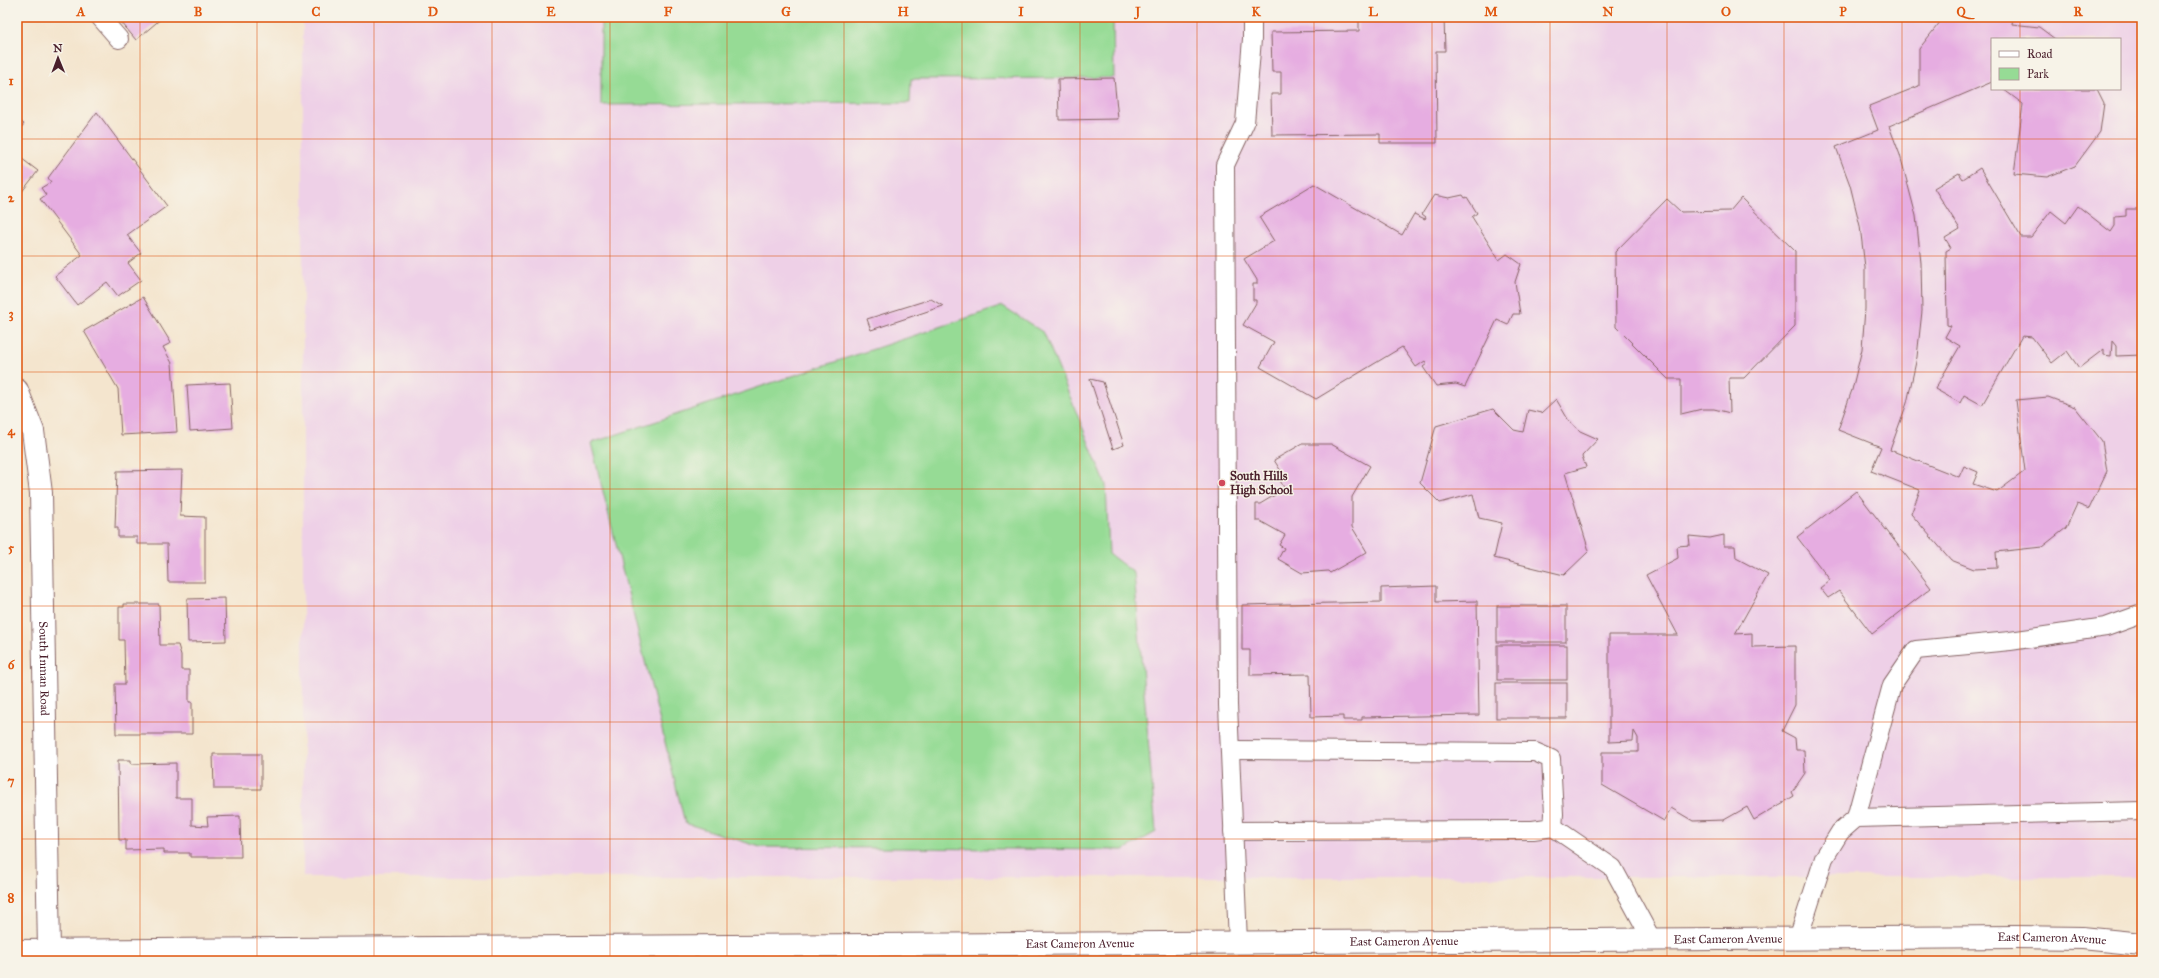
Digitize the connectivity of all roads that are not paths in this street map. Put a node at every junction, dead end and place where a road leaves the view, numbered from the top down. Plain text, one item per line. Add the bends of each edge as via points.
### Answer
1 (100, 17) edge
2 (1252, 17) edge
3 (119, 39) dead end
4 (17, 390) edge
5 (2142, 614) edge
6 (1230, 750) junction
7 (2142, 811) edge
8 (1856, 818) junction
9 (1553, 827) junction
10 (1233, 831) junction
11 (1798, 939) junction
12 (1652, 940) junction
13 (1238, 942) junction
14 (2142, 944) edge
15 (17, 951) edge
16 (49, 951) junction

1 - 3 lane
2 - 6 lane via 1245,123 1225,165
4 - 16 main road, South Inman Road via 33,431 41,493
5 - 8 lane via 2106,627 2010,641 1916,650 1892,685
6 - 9 lane via 1534,752 1551,759
6 - 10 lane
7 - 8 lane
8 - 11 lane via 1840,832 1824,858
9 - 10 lane via 1533,830
9 - 12 lane via 1613,868
10 - 13 lane
11 - 12 main road, East Cameron Avenue
11 - 14 main road, East Cameron Avenue via 2067,938
12 - 13 main road, East Cameron Avenue
13 - 16 main road, East Cameron Avenue
15 - 16 main road, East Cameron Avenue

